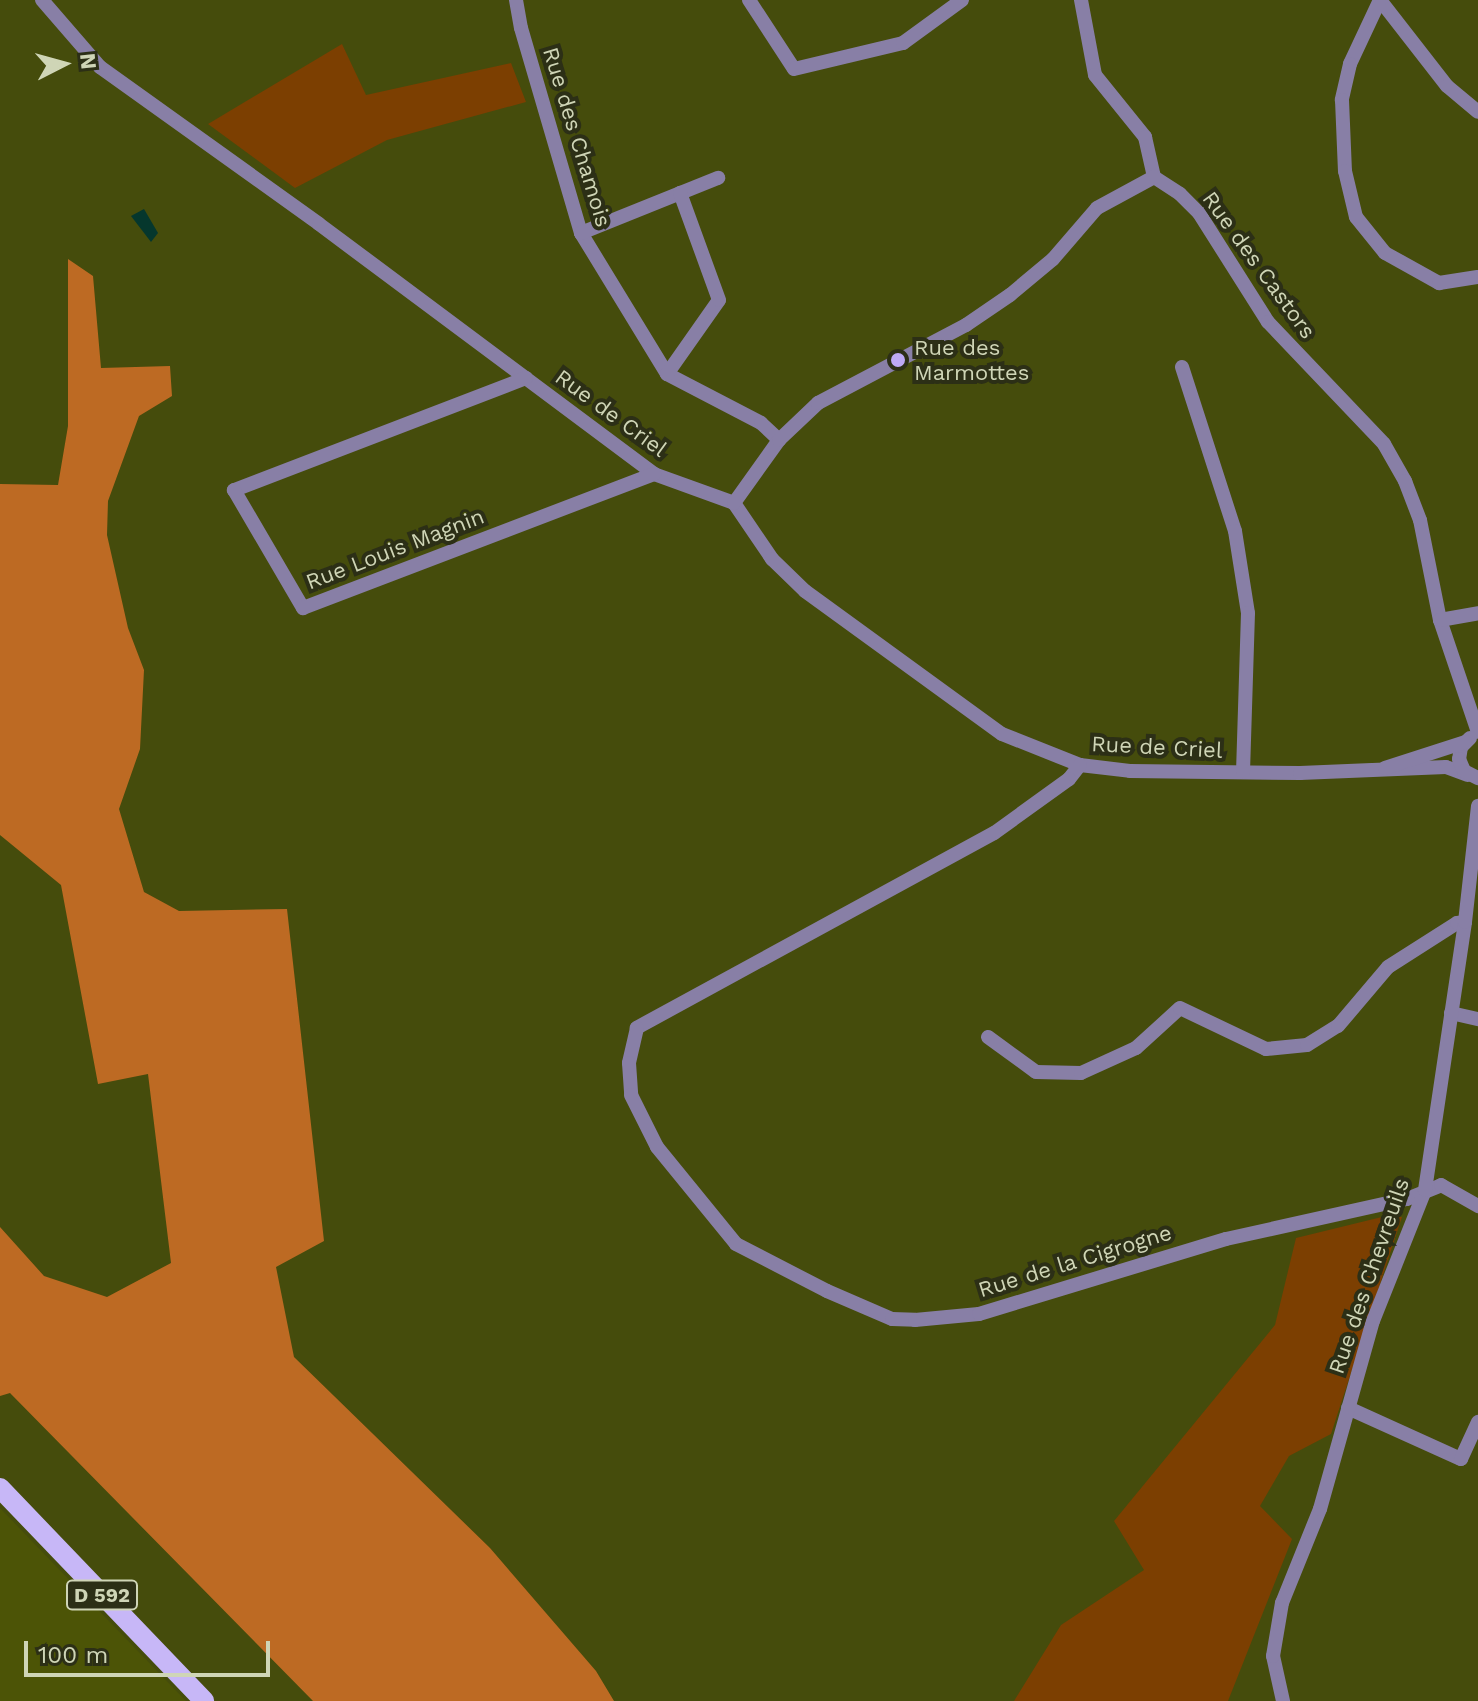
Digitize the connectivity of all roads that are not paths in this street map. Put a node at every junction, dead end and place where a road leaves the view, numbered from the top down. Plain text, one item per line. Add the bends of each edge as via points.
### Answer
1 (42, 0) edge
2 (516, 0) edge
3 (749, 0) edge
4 (962, 0) edge
5 (1081, 0) edge
6 (1379, 1) edge
7 (1478, 112) edge
8 (1154, 177) junction
9 (718, 178) dead end
10 (680, 193) junction
11 (581, 233) junction
12 (1478, 277) edge
13 (1182, 367) dead end
14 (667, 374) junction
15 (526, 378) junction
16 (779, 440) junction
17 (654, 474) junction
18 (734, 503) junction
19 (1478, 613) edge
20 (1440, 620) junction
21 (1474, 737) edge
22 (1080, 765) junction
23 (1381, 770) junction
24 (1243, 772) junction
25 (1473, 776) edge
26 (1478, 806) edge
27 (1465, 922) junction
28 (1451, 1013) junction
29 (1478, 1019) edge
30 (988, 1037) dead end
31 (1425, 1190) junction
32 (1478, 1206) edge
33 (1348, 1408) junction
34 (1478, 1422) edge
35 (0, 1488) edge
36 (204, 1701) edge
37 (1283, 1701) edge

1 - 15 street, Rue de Criel via 100,67
2 - 11 street, Rue des Chamois
3 - 4 street via 794,69 903,43
5 - 8 street via 1095,75 1145,137
6 - 7 street via 1447,86
6 - 12 street via 1350,64 1342,100 1345,171 1356,217 1385,253 1439,283
8 - 16 street via 1097,208 1053,259 1010,295 966,325 818,403
8 - 20 street, Rue des Castors via 1199,213 1268,322 1384,444 1420,520
9 - 10 street
10 - 11 street
10 - 14 street via 719,300
11 - 14 street, Rue des Chamois
13 - 24 street via 1235,531 1248,613
14 - 16 street via 761,423
15 - 17 street, Rue de Criel
15 - 17 street, Rue Louis Magnin via 234,490 303,608
16 - 18 street
17 - 18 street, Rue de Criel
18 - 22 street, Rue de Criel via 772,559 805,591 1002,734
19 - 20 street
20 - 21 street, Rue des Castors
21 - 23 street, Rue de Criel
21 - 25 street, Rue des Castors via 1459,759
22 - 24 street, Rue de Criel
22 - 31 street, Rue de la Cigrogne via 1069,779 994,833 637,1028 629,1063 631,1095 657,1147 707,1212 736,1244 793,1277 892,1319 915,1320 979,1314 1226,1239 1407,1199
23 - 24 street, Rue de Criel
23 - 25 street, Rue de Criel via 1446,767
26 - 27 street, Rue des Chevreuils
27 - 28 street, Rue des Chevreuils
27 - 30 street via 1388,967 1338,1026 1307,1045 1266,1049 1180,1008 1136,1048 1081,1073 1036,1072
28 - 29 street
28 - 31 street, Rue des Chevreuils
31 - 32 street, Rue de la Cigrogne via 1441,1185
31 - 33 street, Rue des Chevreuils via 1373,1321
33 - 34 street via 1461,1459
33 - 37 street, Rue des Chevreuils via 1320,1509 1282,1603 1273,1656
35 - 36 main road, D 592

